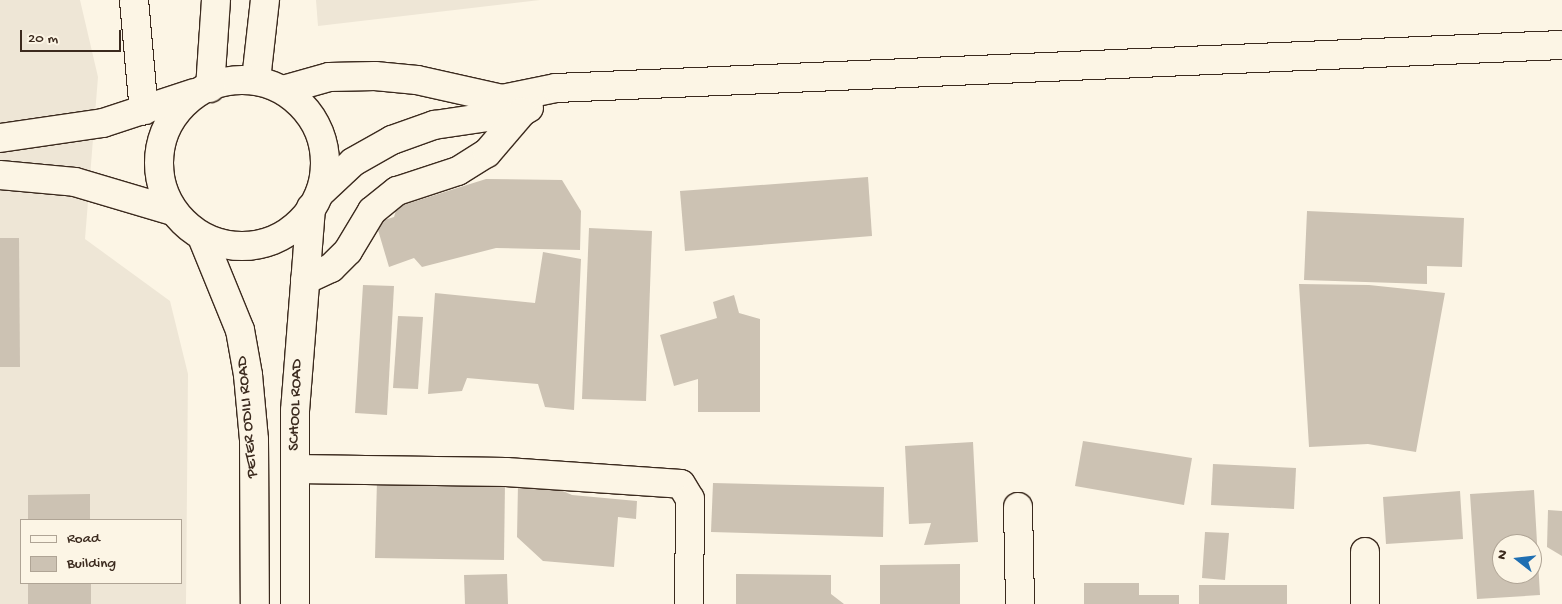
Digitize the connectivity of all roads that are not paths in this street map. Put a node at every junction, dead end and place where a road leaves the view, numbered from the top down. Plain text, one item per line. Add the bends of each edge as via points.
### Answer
1 (134, 0) edge
2 (216, 0) edge
3 (265, 0) edge
4 (1562, 45) edge
5 (256, 80) junction
6 (556, 88) junction
7 (205, 89) junction
8 (283, 90) junction
9 (144, 112) junction
10 (522, 112) junction
11 (0, 138) edge
12 (0, 175) edge
13 (316, 200) junction
14 (173, 211) junction
15 (202, 237) junction
16 (305, 280) junction
17 (295, 469) junction
18 (1018, 507) dead end
19 (1365, 552) dead end
20 (255, 604) edge
21 (295, 604) edge
22 (689, 604) edge
23 (1020, 604) edge
24 (1365, 604) edge

1 - 9 street
2 - 7 street
3 - 5 street
4 - 6 street
5 - 7 street via 227,81
5 - 8 street
6 - 8 street via 502,99 417,80 375,76 329,77
6 - 10 street
7 - 9 street
7 - 14 street via 184,104 167,127 159,155 161,184
8 - 13 street via 306,108 320,136 325,165
9 - 11 street via 47,134
10 - 13 street via 434,125 392,140 353,162
10 - 16 street via 487,153 458,171 397,191 372,211 348,251 330,268
12 - 14 street via 74,182
13 - 15 street via 285,234 259,245 230,246
13 - 16 street, SCHOOL ROAD
14 - 15 street
15 - 20 street, PETER ODILI ROAD via 240,330 248,375 254,440
16 - 17 street, SCHOOL ROAD
17 - 21 street, SCHOOL ROAD
17 - 22 street via 506,472 681,484 690,498
18 - 23 street
19 - 24 street

